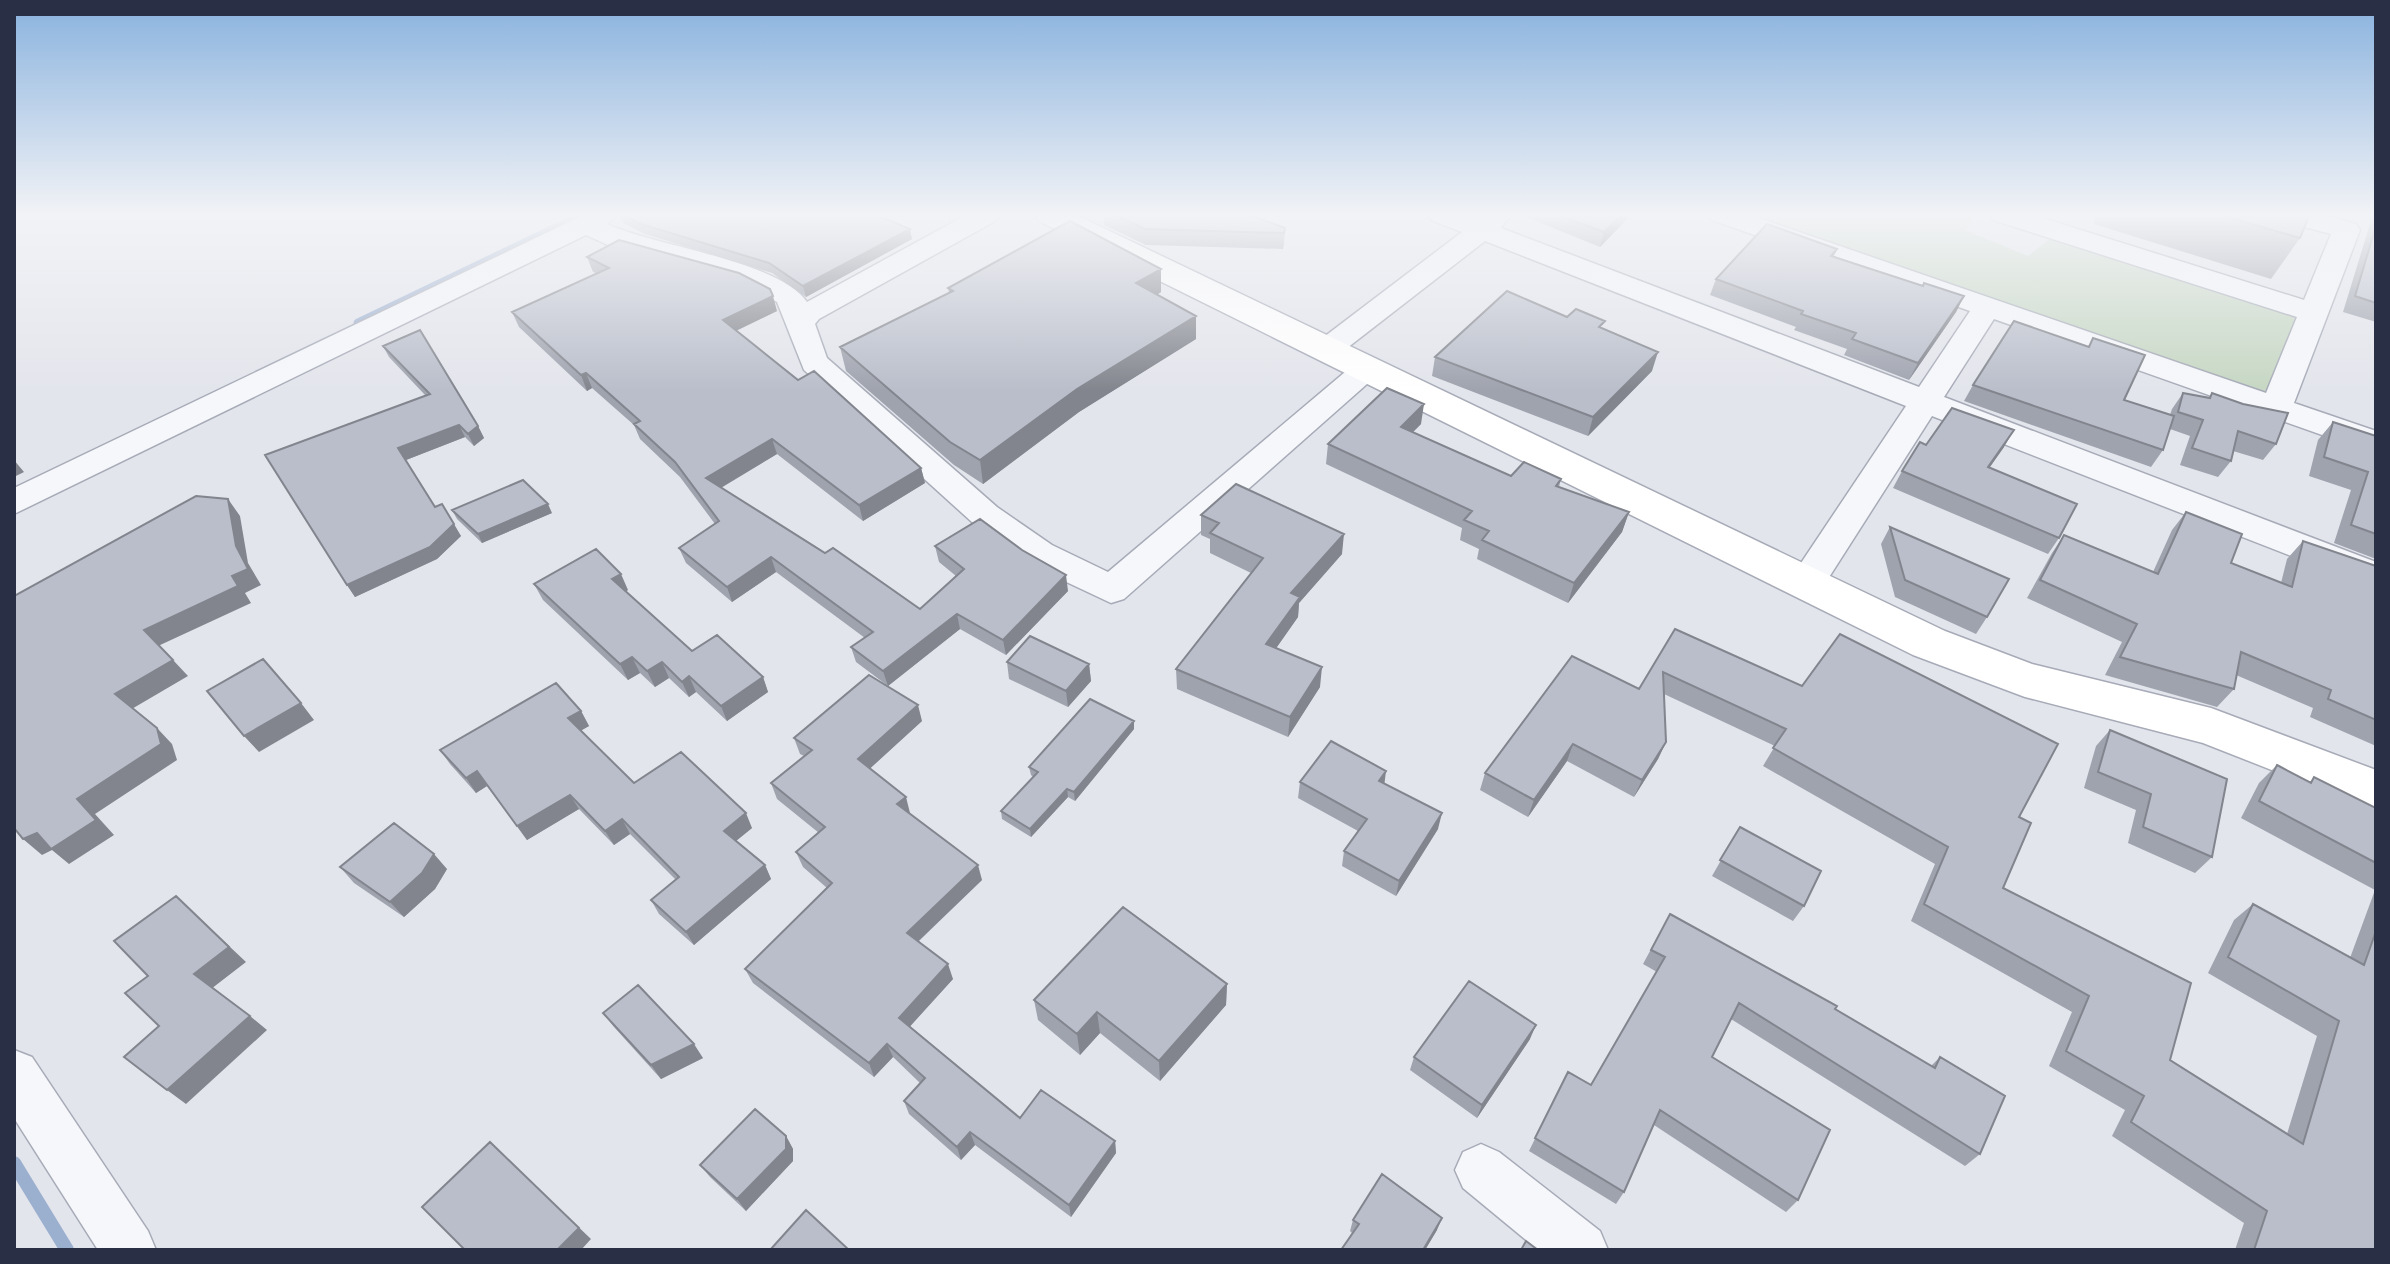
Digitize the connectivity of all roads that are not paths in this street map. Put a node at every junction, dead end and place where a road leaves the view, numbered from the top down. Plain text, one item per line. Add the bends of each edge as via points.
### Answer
1 (487, 273) edge
2 (727, 273) edge
3 (881, 273) edge
4 (1171, 273) edge
5 (1426, 273) edge
6 (1615, 273) edge
7 (1893, 273) edge
8 (2189, 273) edge
9 (2330, 273) edge
10 (1987, 307) junction
11 (2315, 313) junction
12 (799, 324) junction
13 (1327, 349) junction
14 (1368, 369) junction
15 (1925, 402) junction
16 (2276, 408) junction
17 (2376, 443) edge
18 (14, 502) edge
19 (2376, 576) edge
20 (1806, 584) junction
21 (2376, 791) edge
22 (14, 1074) edge
23 (1481, 1170) dead end
24 (129, 1250) edge
25 (1581, 1250) edge

1 - 18 street
2 - 12 street via 788,296
3 - 12 street via 809,313
4 - 13 street
5 - 13 street
6 - 15 street
7 - 10 street
8 - 11 street
9 - 11 street
10 - 15 street
10 - 16 street
11 - 16 street
12 - 14 street via 804,347 815,363 985,515 1039,554 1111,590
13 - 14 street
14 - 20 street
15 - 19 street
15 - 20 street
16 - 17 street
20 - 21 street via 1929,643 2025,680 2211,727
22 - 24 street
23 - 25 street

